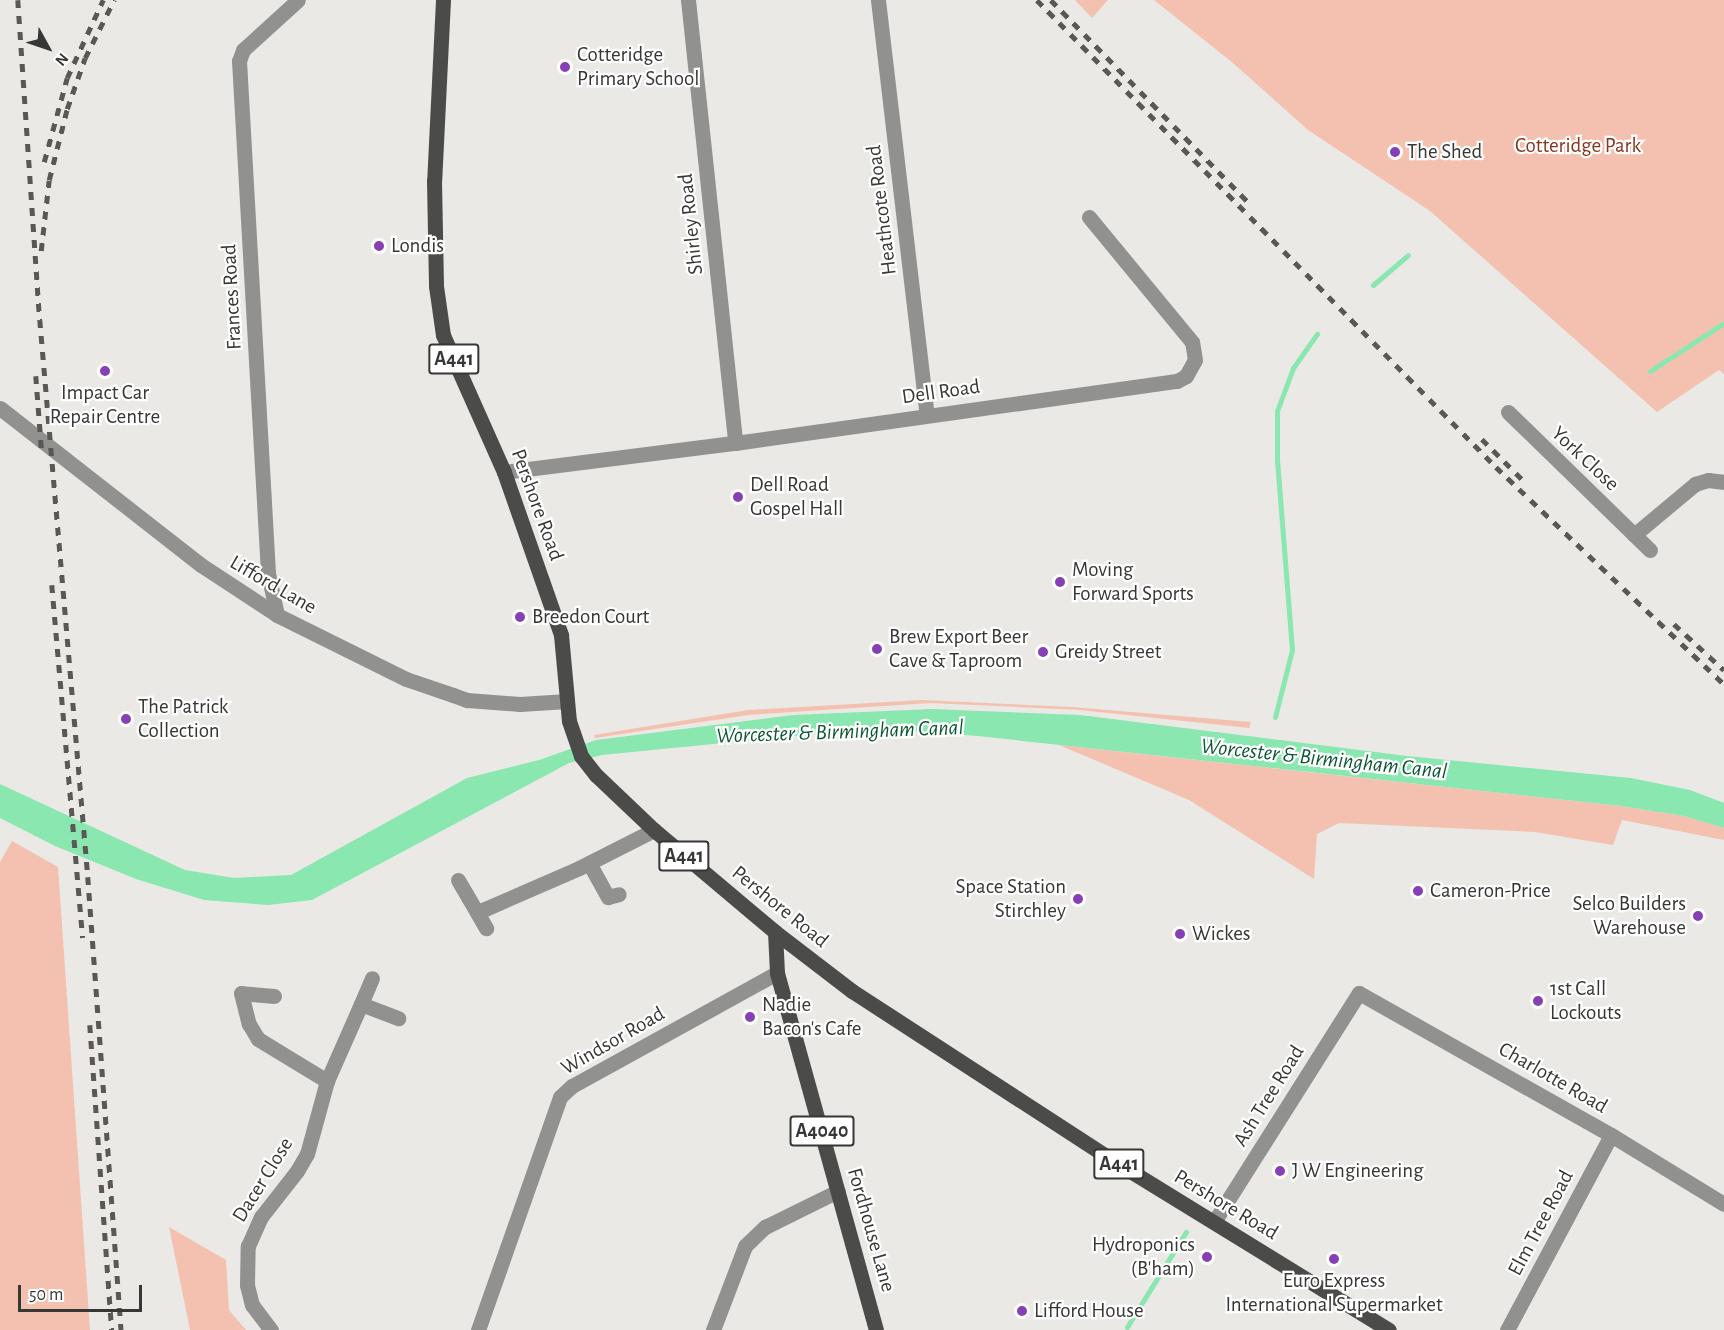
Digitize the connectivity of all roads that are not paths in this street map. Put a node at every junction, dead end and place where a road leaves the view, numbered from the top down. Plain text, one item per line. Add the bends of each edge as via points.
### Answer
1 (298, 0) edge
2 (443, 0) edge
3 (688, 0) edge
4 (878, 0) edge
5 (1089, 217) dead end
6 (0, 408) edge
7 (1508, 412) dead end
8 (927, 415) junction
9 (735, 443) junction
10 (504, 472) junction
11 (1724, 482) edge
12 (1634, 535) junction
13 (1650, 550) dead end
14 (277, 615) junction
15 (567, 700) junction
16 (642, 818) junction
17 (654, 830) junction
18 (633, 839) junction
19 (588, 863) junction
20 (458, 880) dead end
21 (619, 894) dead end
22 (478, 912) junction
23 (486, 928) dead end
24 (775, 932) junction
25 (777, 973) junction
26 (372, 978) dead end
27 (1359, 993) joint
28 (274, 996) dead end
29 (361, 1004) junction
30 (398, 1018) dead end
31 (327, 1081) junction
32 (1611, 1135) junction
33 (838, 1191) junction
34 (1724, 1204) edge
35 (1214, 1222) junction
36 (271, 1330) edge
37 (478, 1330) edge
38 (713, 1330) edge
39 (876, 1330) edge
40 (1389, 1330) edge
41 (1507, 1330) edge

1 - 14 street, Frances Road via 243,50 239,62 268,573
2 - 10 main road, Pershore Road / A441 via 434,181 436,286 443,335
3 - 9 street, Shirley Road
4 - 8 street, Heathcote Road
5 - 8 street, Dell Road via 1192,342 1192,369 1177,381
6 - 14 street, Lifford Lane via 201,565
7 - 12 street, York Close
8 - 9 street, Dell Road
9 - 10 street, Dell Road
10 - 15 main road, Pershore Road / A441 via 561,635
11 - 12 street via 1707,480 1695,484
12 - 13 street, York Close
14 - 15 street, Lifford Lane via 406,680 467,700 520,704
15 - 16 main road, Pershore Road / A441 via 576,745 591,770
16 - 17 main road, Pershore Road / A441
16 - 18 street
17 - 18 street
17 - 24 main road, Pershore Road / A441
18 - 19 street
19 - 21 street via 608,897
19 - 22 street
20 - 22 street
22 - 23 street
24 - 25 main road, Fordhouse Lane / A4040
24 - 35 main road, Pershore Road / A441 via 852,991
25 - 33 main road, Fordhouse Lane / A4040
25 - 37 street, Windsor Road via 572,1086 560,1097
26 - 29 street, Dacer Close
27 - 32 street, Charlotte Road
27 - 35 street, Ash Tree Road
28 - 31 street via 242,993 249,1024 258,1038
29 - 30 street
29 - 31 street, Dacer Close
31 - 36 street, Dacer Close via 307,1154 261,1217 248,1246 247,1285 252,1305
32 - 34 street, Charlotte Road
32 - 41 street, Elm Tree Road
33 - 38 street via 765,1227 745,1246
33 - 39 main road, Fordhouse Lane / A4040
35 - 40 main road, Pershore Road / A441

